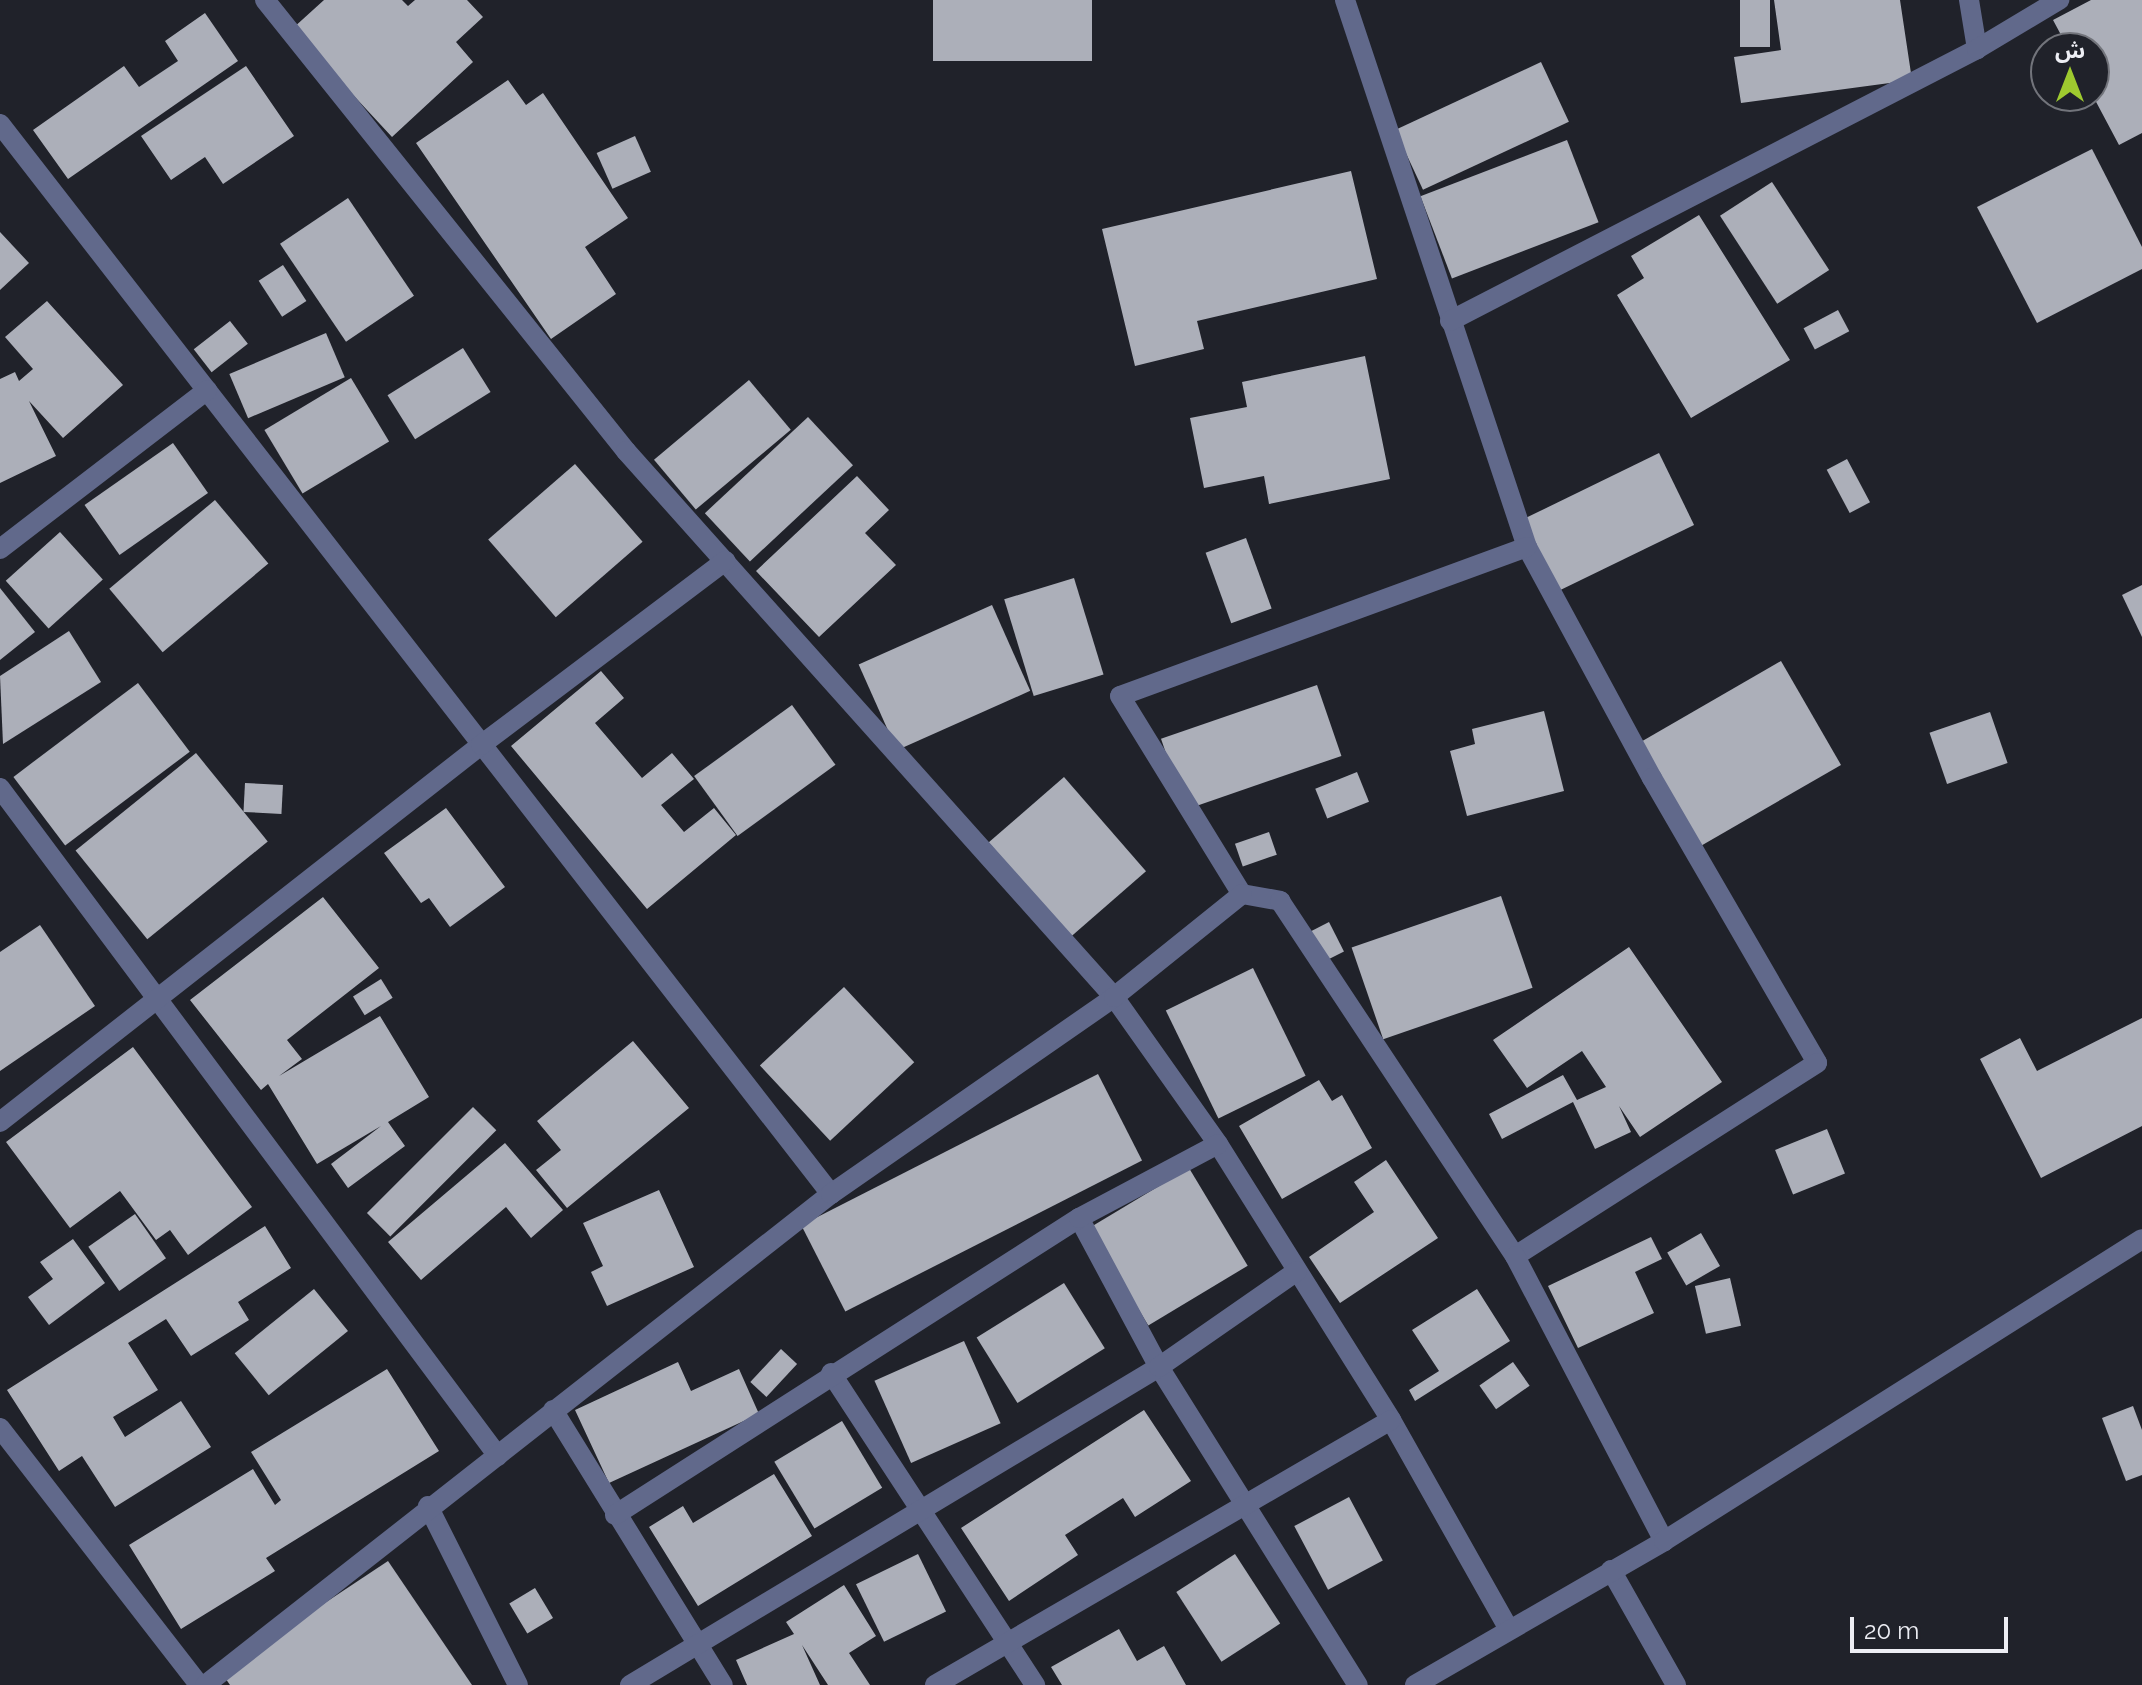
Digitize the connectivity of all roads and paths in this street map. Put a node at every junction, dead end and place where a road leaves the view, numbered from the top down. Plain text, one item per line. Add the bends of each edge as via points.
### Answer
1 (265, 0) edge
2 (1345, 0) edge
3 (1969, 0) edge
4 (2059, 0) edge
5 (1977, 49) junction
6 (0, 124) edge
7 (1450, 321) junction
8 (207, 390) junction
9 (1527, 547) junction
10 (0, 549) edge
11 (725, 561) junction
12 (481, 745) junction
13 (0, 788) edge
14 (1242, 894) junction
15 (156, 996) junction
16 (1114, 997) junction
17 (0, 1122) edge
18 (1218, 1144) junction
19 (831, 1194) junction
20 (1079, 1218) junction
21 (2142, 1239) edge
22 (1515, 1256) junction
23 (1297, 1271) junction
24 (1159, 1367) junction
25 (831, 1373) junction
26 (553, 1410) junction
27 (1391, 1420) junction
28 (0, 1428) edge
29 (498, 1456) junction
30 (1245, 1505) junction
31 (428, 1506) junction
32 (920, 1509) junction
33 (615, 1515) junction
34 (1664, 1541) junction
35 (1611, 1570) junction
36 (1509, 1629) junction
37 (1008, 1643) junction
38 (698, 1645) junction
39 (202, 1685) edge
40 (518, 1685) edge
41 (630, 1685) edge
42 (723, 1685) edge
43 (935, 1685) edge
44 (1035, 1685) edge
45 (1358, 1685) edge
46 (1415, 1685) edge
47 (1676, 1685) edge

1 - 11 street via 626,451
2 - 7 street
3 - 5 street
4 - 5 street
5 - 7 street
6 - 8 street
7 - 9 street
8 - 10 street
8 - 12 street
9 - 14 street via 1120,696
9 - 22 street via 1652,778 1817,1063
11 - 12 street
11 - 16 street
12 - 15 street
12 - 19 street
13 - 15 street
14 - 16 street
14 - 22 street via 1280,901
15 - 17 street
15 - 29 street
16 - 18 street
16 - 19 street
18 - 20 street
18 - 23 street
19 - 26 street
20 - 24 street
20 - 25 street
21 - 34 street
22 - 34 street
23 - 24 street
23 - 27 street
24 - 30 street
24 - 32 street
25 - 32 street
25 - 33 street
26 - 29 street
26 - 33 street
27 - 30 street
27 - 36 street
28 - 39 street
29 - 31 street
30 - 37 street
30 - 45 street
31 - 39 street
31 - 40 street
32 - 37 street
32 - 38 street
33 - 38 street
34 - 35 street
35 - 36 street
35 - 47 street
36 - 46 street
37 - 43 street
37 - 44 street
38 - 41 street
38 - 42 street

